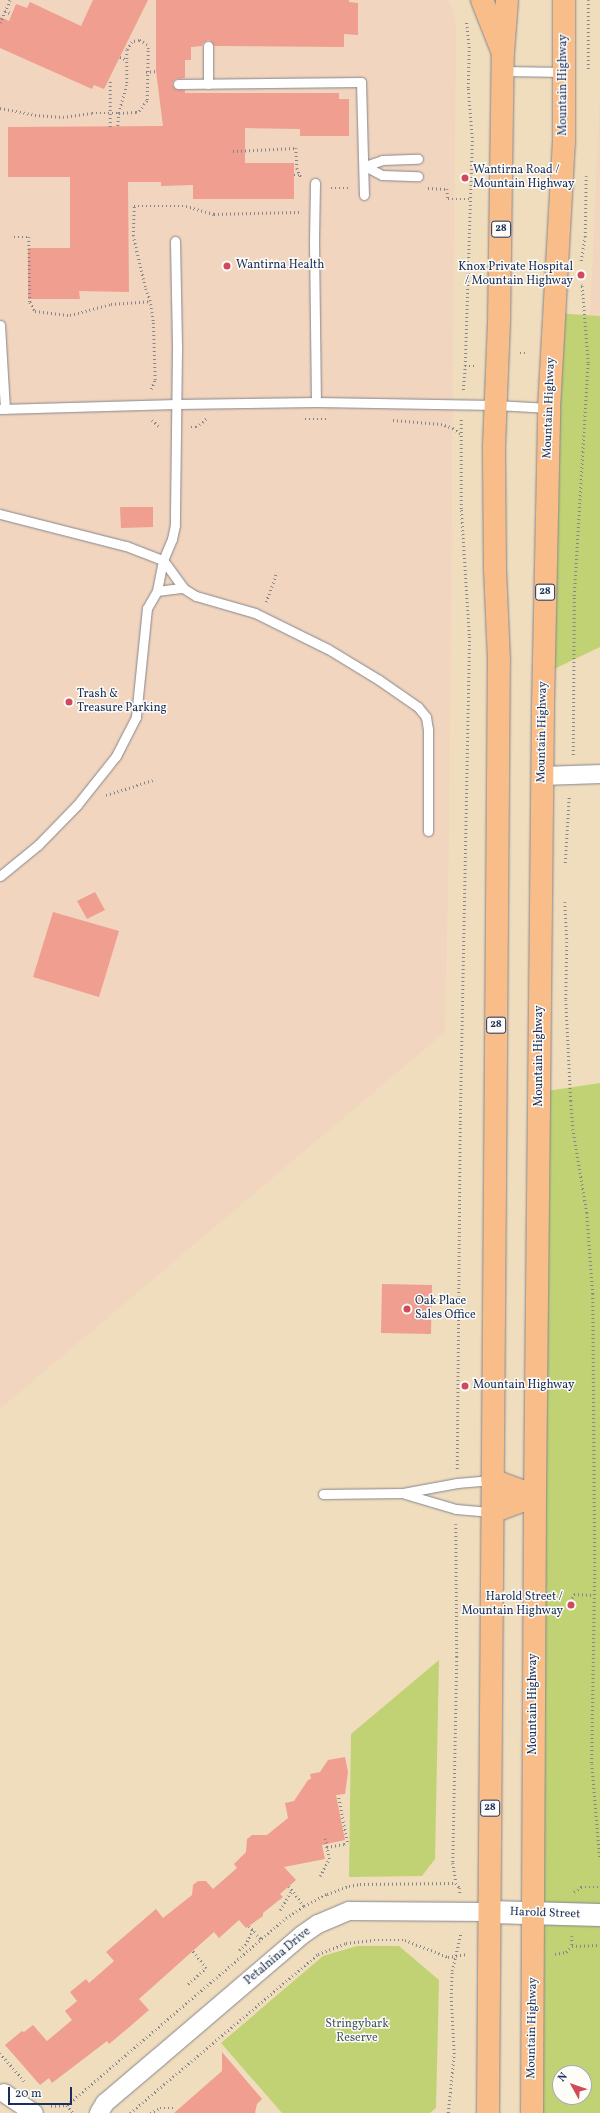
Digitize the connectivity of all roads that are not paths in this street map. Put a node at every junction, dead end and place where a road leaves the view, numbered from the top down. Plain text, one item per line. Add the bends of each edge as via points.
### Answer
1 (482, 0) edge
2 (507, 0) edge
3 (564, 0) edge
4 (208, 46) dead end
5 (503, 62) junction
6 (565, 72) junction
7 (178, 84) dead end
8 (208, 84) junction
9 (418, 159) dead end
10 (365, 166) junction
11 (418, 176) dead end
12 (316, 183) dead end
13 (364, 195) dead end
14 (174, 241) dead end
15 (0, 325) edge
16 (316, 402) junction
17 (176, 404) junction
18 (495, 405) junction
19 (549, 408) junction
20 (3, 409) edge
21 (0, 514) edge
22 (163, 560) junction
23 (183, 588) junction
24 (157, 591) junction
25 (600, 774) edge
26 (543, 776) junction
27 (428, 831) dead end
28 (0, 876) edge
29 (492, 1480) junction
30 (403, 1493) junction
31 (322, 1494) dead end
32 (536, 1496) junction
33 (492, 1512) junction
34 (490, 1912) junction
35 (534, 1914) junction
36 (600, 1915) edge
37 (2, 2091) edge
38 (102, 2108) edge
39 (13, 2113) edge
40 (34, 2113) edge
41 (85, 2113) edge
42 (488, 2113) edge
43 (532, 2113) edge

1 - 5 main road
2 - 5 main road, 28
3 - 6 main road, Mountain Highway / 28
4 - 8 lane
5 - 6 lane
5 - 18 main road, 28 via 500,315
6 - 19 main road, Mountain Highway / 28 via 564,143
7 - 8 lane
8 - 10 lane via 361,82 362,146
9 - 10 lane via 382,160
10 - 11 lane via 382,175
10 - 13 lane
12 - 16 lane
14 - 17 lane
15 - 20 lane
16 - 17 lane
16 - 18 lane
17 - 20 lane
17 - 22 lane via 175,525
18 - 19 lane
18 - 29 main road, 28 via 495,570 499,661
19 - 26 main road, Mountain Highway / 28
21 - 22 lane via 126,546
22 - 23 lane
22 - 24 lane
23 - 24 lane
23 - 27 lane via 196,596 261,616 328,649 418,707 426,717 428,729
24 - 28 lane via 147,608 136,717 116,756 77,805 38,845
25 - 26 street
26 - 32 main road, Mountain Highway / 28
29 - 30 lane via 457,1483
29 - 32 main road
29 - 33 main road, 28
30 - 31 lane
30 - 33 lane via 456,1510
32 - 33 main road
32 - 35 main road, Mountain Highway / 28
33 - 34 main road, 28
34 - 35 street, Harold Street
34 - 38 street, Petalnina Drive via 349,1911 318,1924 302,1935
34 - 42 main road, 28
35 - 36 street, Harold Street
35 - 43 main road, Mountain Highway / 28
37 - 39 street
37 - 40 street
38 - 41 street, Petalnina Drive

